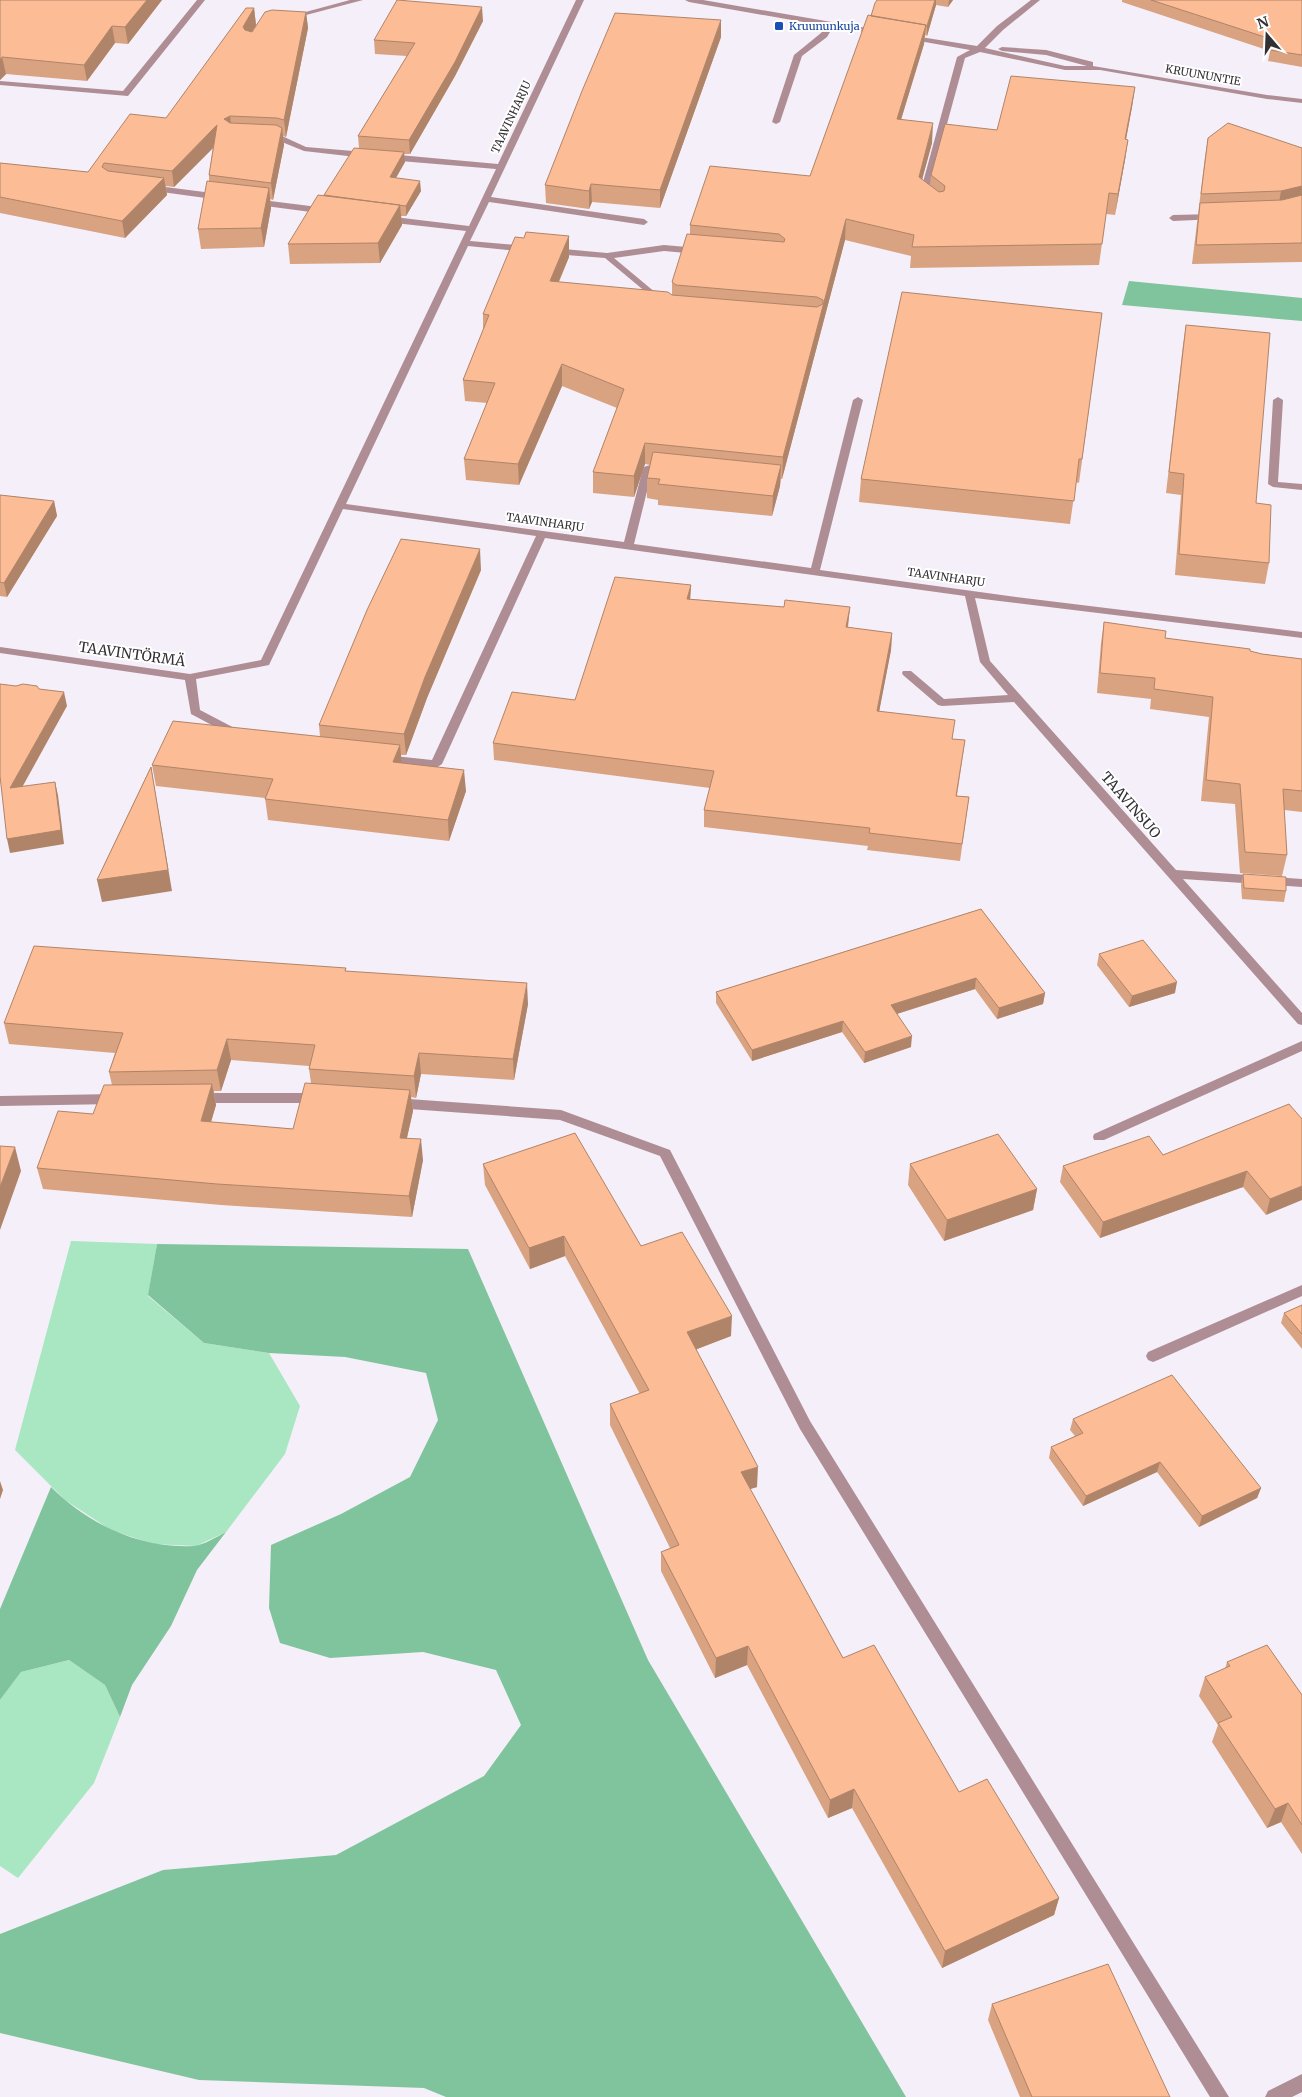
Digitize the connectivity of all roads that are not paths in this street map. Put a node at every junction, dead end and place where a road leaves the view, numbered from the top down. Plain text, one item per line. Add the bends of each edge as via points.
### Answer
1 (201, 0) edge
2 (359, 0) edge
3 (580, 0) edge
4 (689, 0) edge
5 (1036, 0) edge
6 (282, 19) edge
7 (831, 24) junction
8 (890, 34) edge
9 (900, 36) edge
10 (979, 49) junction
11 (1100, 68) junction
12 (0, 83) edge
13 (1302, 101) edge
14 (776, 122) dead end
15 (260, 137) edge
16 (373, 156) edge
17 (382, 156) edge
18 (502, 167) junction
19 (141, 187) edge
20 (228, 198) edge
21 (487, 199) junction
22 (247, 201) edge
23 (931, 202) edge
24 (335, 212) edge
25 (1221, 216) edge
26 (374, 218) edge
27 (1173, 218) dead end
28 (644, 222) dead end
29 (473, 229) junction
30 (466, 243) junction
31 (711, 253) edge
32 (606, 256) junction
33 (664, 305) edge
34 (858, 400) dead end
35 (1278, 400) dead end
36 (676, 471) edge
37 (1302, 487) edge
38 (340, 506) junction
39 (542, 534) junction
40 (628, 546) junction
41 (815, 571) junction
42 (970, 592) junction
43 (1302, 635) edge
44 (0, 650) edge
45 (907, 673) dead end
46 (190, 677) junction
47 (1016, 698) junction
48 (240, 736) edge
49 (377, 758) edge
50 (1171, 874) junction
51 (1302, 884) edge
52 (1302, 1020) edge
53 (1302, 1046) edge
54 (127, 1099) edge
55 (185, 1099) edge
56 (332, 1099) edge
57 (0, 1101) edge
58 (382, 1102) edge
59 (1100, 1137) dead end
60 (1302, 1290) edge
61 (1153, 1356) dead end
62 (1302, 2083) edge
63 (1220, 2097) edge
64 (1274, 2097) edge

1 - 12 street via 125,94
2 - 6 street
3 - 18 street, TAAVINHARJU
4 - 7 street
5 - 10 street
7 - 8 street
7 - 14 street via 824,35 798,55
9 - 10 street, KRUUNUNTIE
10 - 11 street, KRUUNUNTIE via 1065,68
10 - 11 street, KRUUNUNTIE via 1036,50
10 - 23 street via 961,57 923,197
11 - 13 street, KRUUNUNTIE
15 - 16 street via 279,138 304,149
17 - 18 street
18 - 21 street, TAAVINHARJU
19 - 20 street
21 - 28 street
21 - 29 street, TAAVINHARJU
22 - 24 street
25 - 27 street
26 - 29 street
29 - 30 street, TAAVINHARJU
30 - 32 street
30 - 38 street, TAAVINHARJU
31 - 32 street via 664,248
32 - 33 street
34 - 41 street
35 - 37 street via 1273,484
36 - 40 street via 648,468
38 - 39 street, TAAVINHARJU
38 - 46 street, TAAVINTÖRMÄ via 266,663
39 - 40 street, TAAVINHARJU
39 - 49 street via 436,764
40 - 41 street, TAAVINHARJU
41 - 42 street, TAAVINHARJU
42 - 43 street, TAAVINHARJU
42 - 47 street, TAAVINSUO via 985,662
44 - 46 street, TAAVINTÖRMÄ
45 - 47 street via 942,703
46 - 48 street via 195,712
47 - 50 street, TAAVINSUO
50 - 51 street
50 - 52 street, TAAVINSUO
53 - 59 street
54 - 57 street
55 - 56 street
58 - 63 street via 561,1115 665,1154 805,1425
60 - 61 street
62 - 64 street

